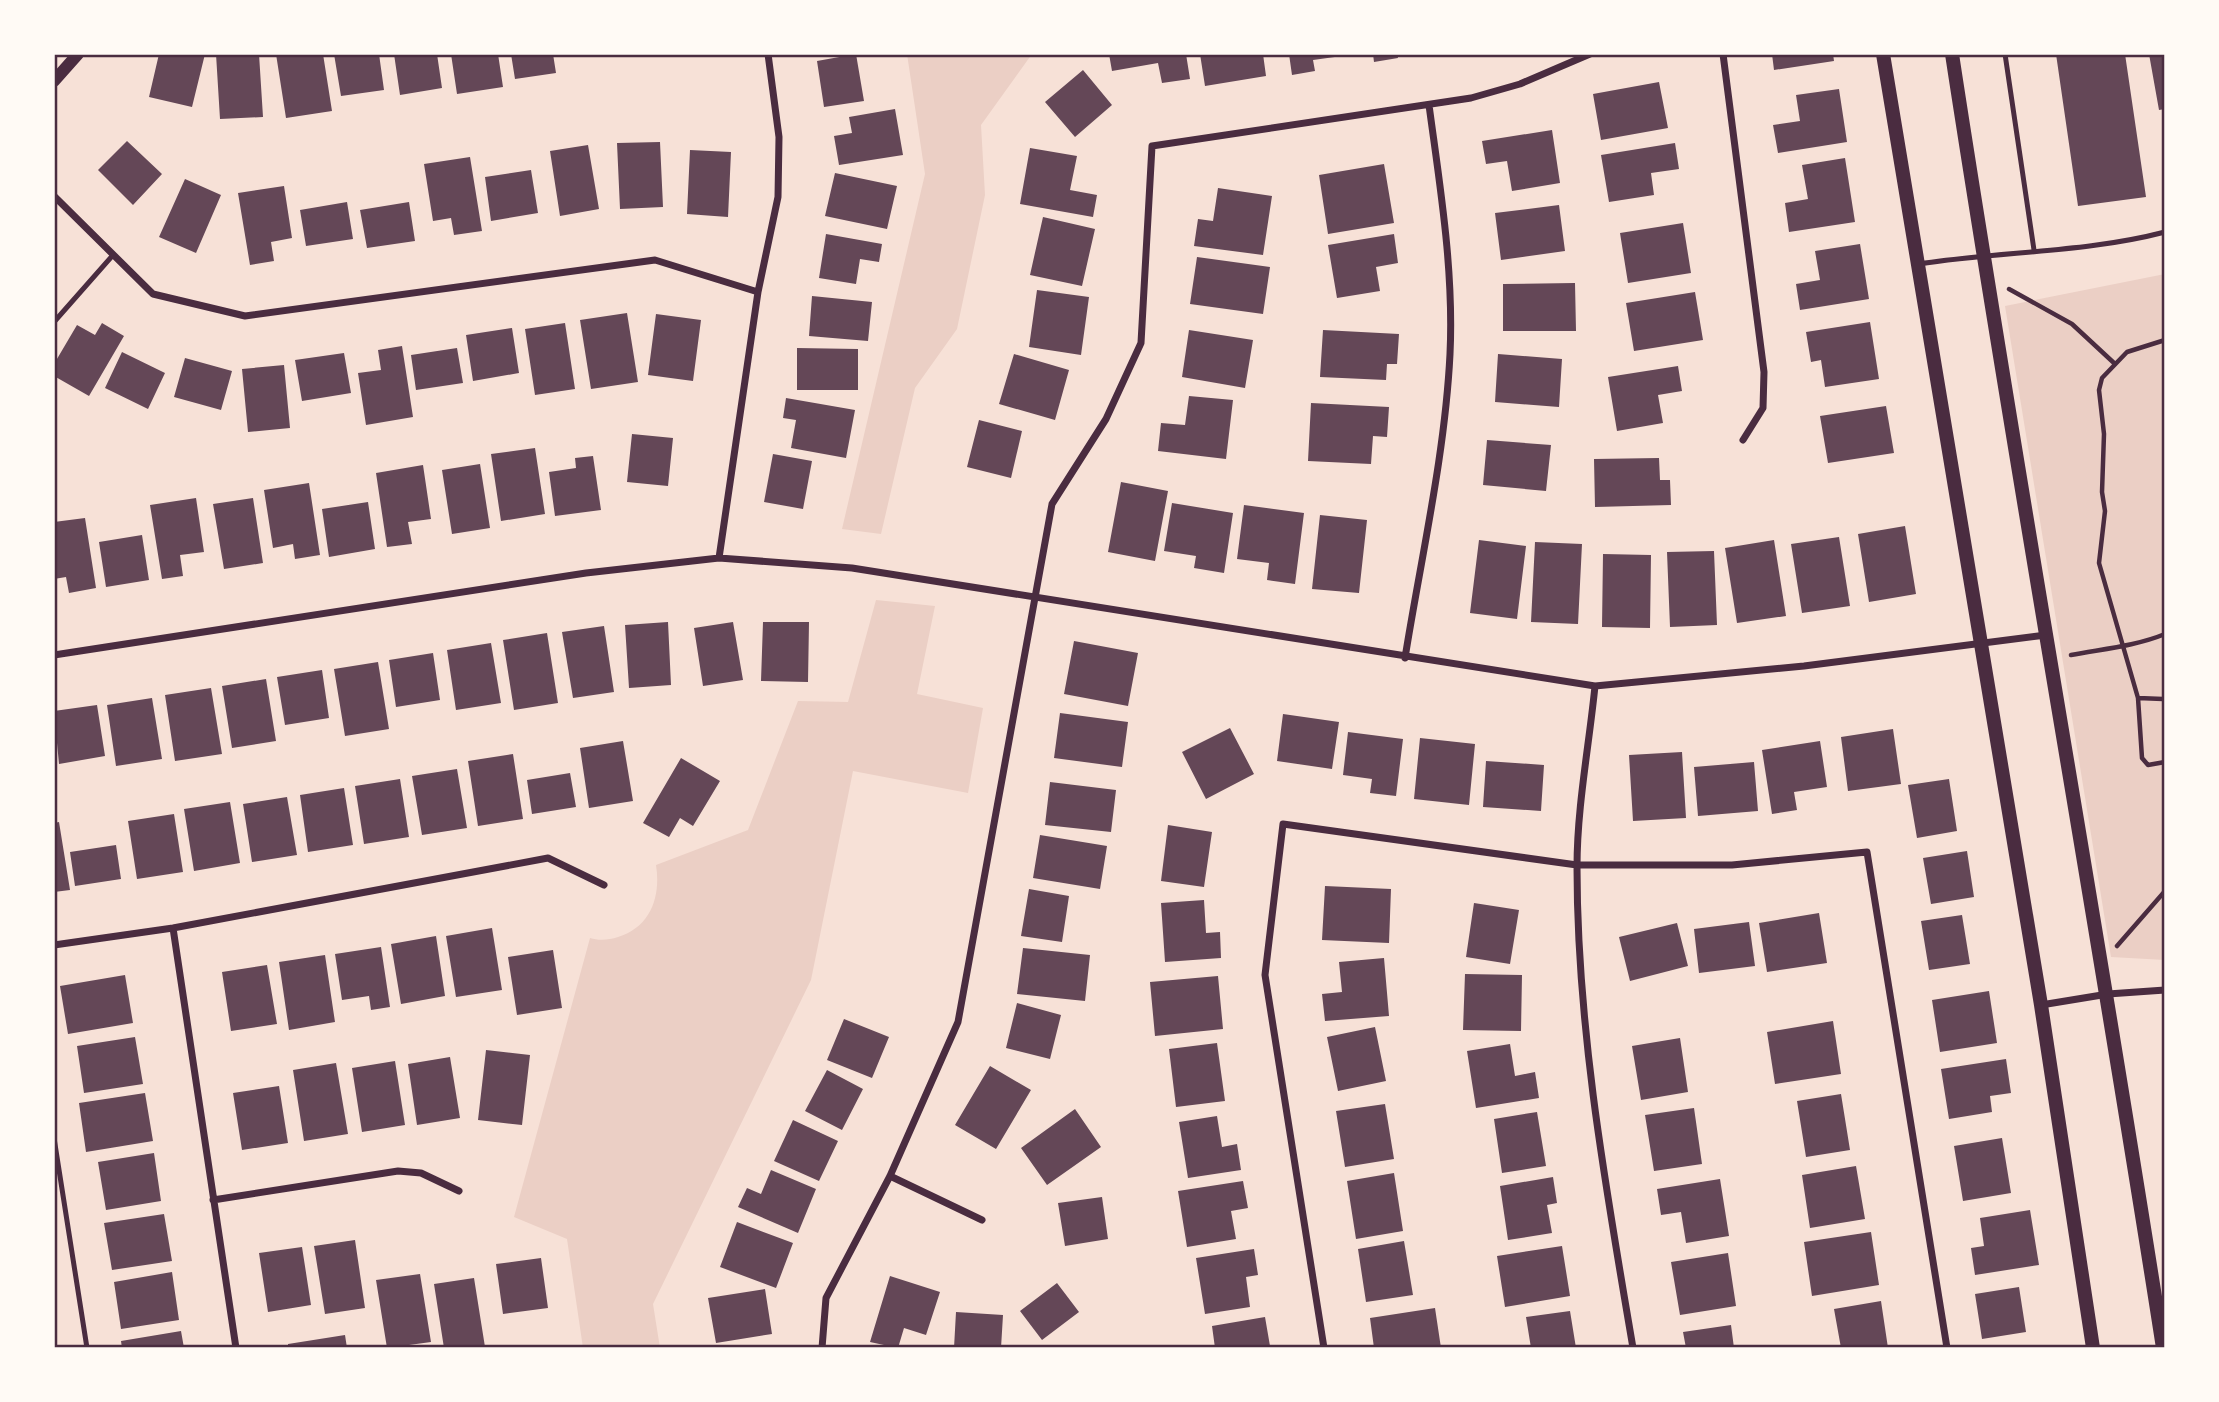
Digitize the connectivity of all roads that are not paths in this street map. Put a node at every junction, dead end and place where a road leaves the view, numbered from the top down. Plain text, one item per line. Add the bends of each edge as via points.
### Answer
1 (78, 54) edge
2 (768, 54) edge
3 (1590, 54) edge
4 (1723, 54) edge
5 (1883, 54) edge
6 (1952, 54) edge
7 (2005, 54) edge
8 (54, 82) edge
9 (1429, 105) junction
10 (54, 196) edge
11 (2165, 232) edge
12 (2035, 250) junction
13 (1983, 254) junction
14 (113, 255) junction
15 (1916, 265) junction
16 (758, 292) junction
17 (54, 322) edge
18 (1743, 440) dead end
19 (719, 558) junction
20 (1035, 600) junction
21 (2046, 635) junction
22 (1980, 643) junction
23 (54, 655) edge
24 (1405, 658) junction
25 (1595, 687) junction
26 (1577, 865) junction
27 (604, 885) dead end
28 (173, 928) junction
29 (54, 945) edge
30 (2165, 990) edge
31 (2108, 994) junction
32 (2041, 1005) junction
33 (54, 1138) edge
34 (890, 1176) junction
35 (459, 1191) dead end
36 (213, 1200) junction
37 (982, 1220) dead end
38 (87, 1348) edge
39 (236, 1348) edge
40 (822, 1348) edge
41 (1324, 1348) edge
42 (1633, 1348) edge
43 (1947, 1348) edge
44 (2093, 1348) edge
45 (2163, 1348) edge

1 - 8 street
2 - 16 street via 779,137 778,197
3 - 9 street via 1520,84 1471,99
4 - 18 street via 1764,372 1763,408
5 - 15 main road
6 - 13 main road
7 - 12 lane
9 - 20 street via 1152,146 1141,343 1107,419 1052,503
9 - 24 street via 1448,256 1450,351 1447,400
10 - 14 street
11 - 12 lane
12 - 13 lane
13 - 15 lane
13 - 21 main road
14 - 16 street via 153,294 244,316 655,260
14 - 17 lane
15 - 22 main road
16 - 19 street
19 - 20 street via 852,568
19 - 23 street via 586,573
20 - 24 street
20 - 34 street via 958,1022
21 - 22 street
21 - 31 main road
22 - 25 street
22 - 32 main road
24 - 25 street
25 - 26 street
26 - 41 street via 1283,824 1265,975
26 - 42 street via 1583,1002 1602,1164
26 - 43 street via 1732,864 1867,852
27 - 28 street via 548,858
28 - 29 street
28 - 36 street
30 - 31 street
31 - 32 street
31 - 45 main road
32 - 44 main road
33 - 38 lane
34 - 37 street
34 - 40 street via 826,1298
35 - 36 street via 421,1173 398,1171
36 - 39 street

